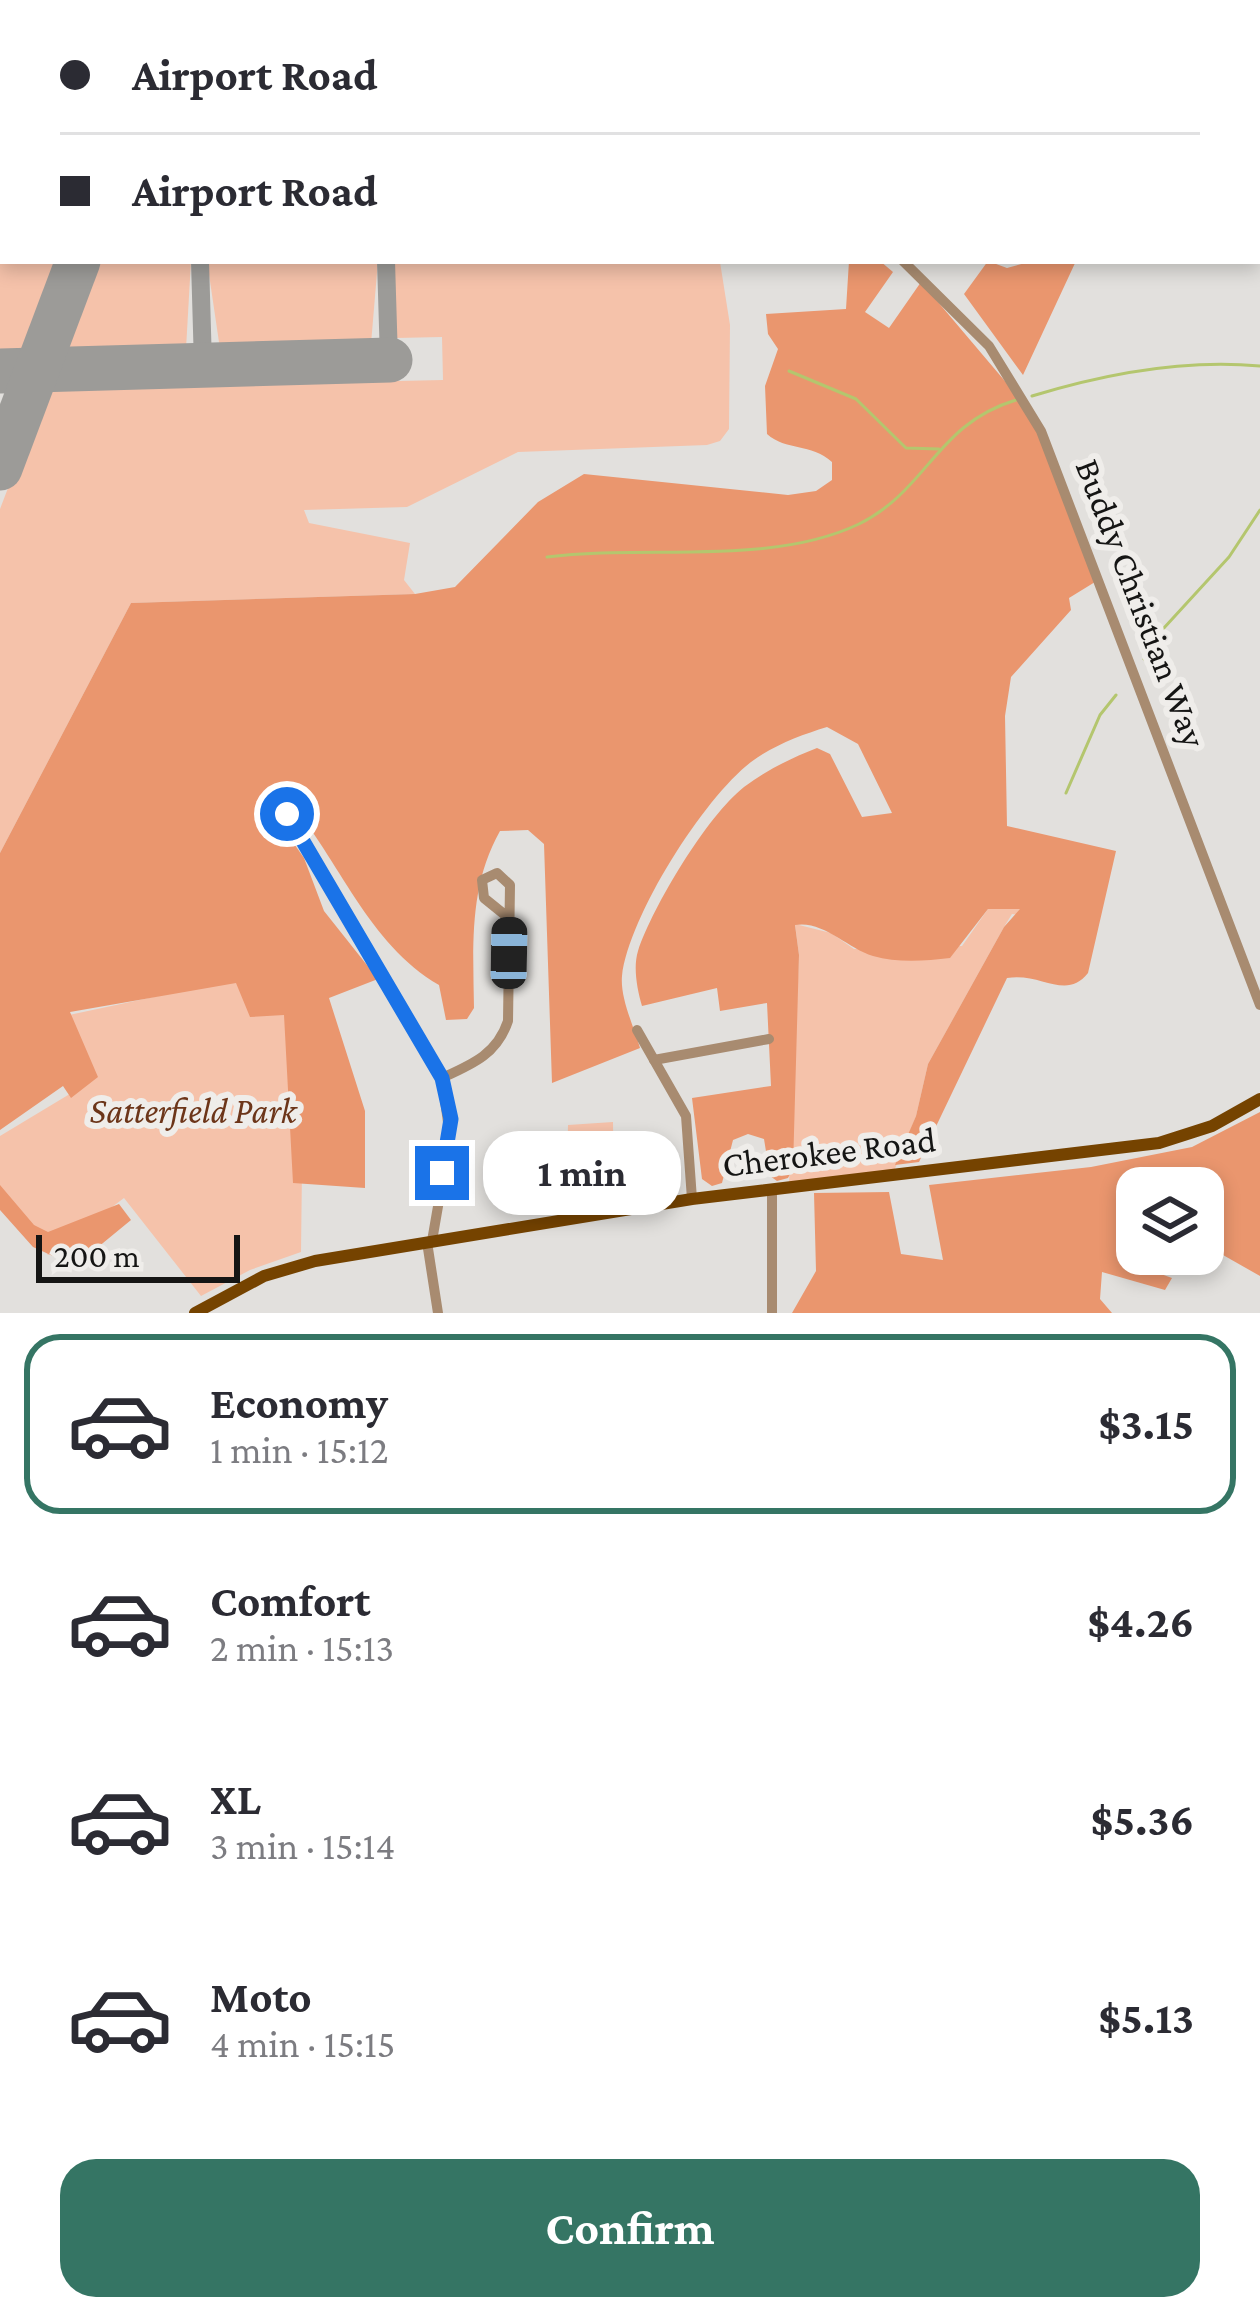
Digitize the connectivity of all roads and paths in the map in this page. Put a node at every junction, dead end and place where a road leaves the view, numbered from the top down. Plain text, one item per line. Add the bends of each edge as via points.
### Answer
1 (906, 264) edge
2 (287, 814) dead end
3 (510, 919) dead end
4 (1260, 1005) edge
5 (637, 1030) dead end
6 (769, 1039) dead end
7 (654, 1060) junction
8 (442, 1078) junction
9 (1260, 1099) edge
10 (772, 1189) junction
11 (692, 1199) junction
12 (429, 1242) junction
13 (195, 1313) edge
14 (439, 1313) edge
15 (772, 1313) edge

1 - 4 street, Buddy Christian Way via 989,346 1041,430
2 - 8 street
3 - 8 street via 501,1042
5 - 7 street
6 - 7 street
7 - 11 street via 686,1116
8 - 12 street via 450,1136
9 - 10 main road, Cherokee Road via 1159,1143
10 - 11 main road, Cherokee Road
10 - 15 street
11 - 12 main road, Cherokee Road
12 - 13 main road, Cherokee Road via 264,1276
12 - 14 street

